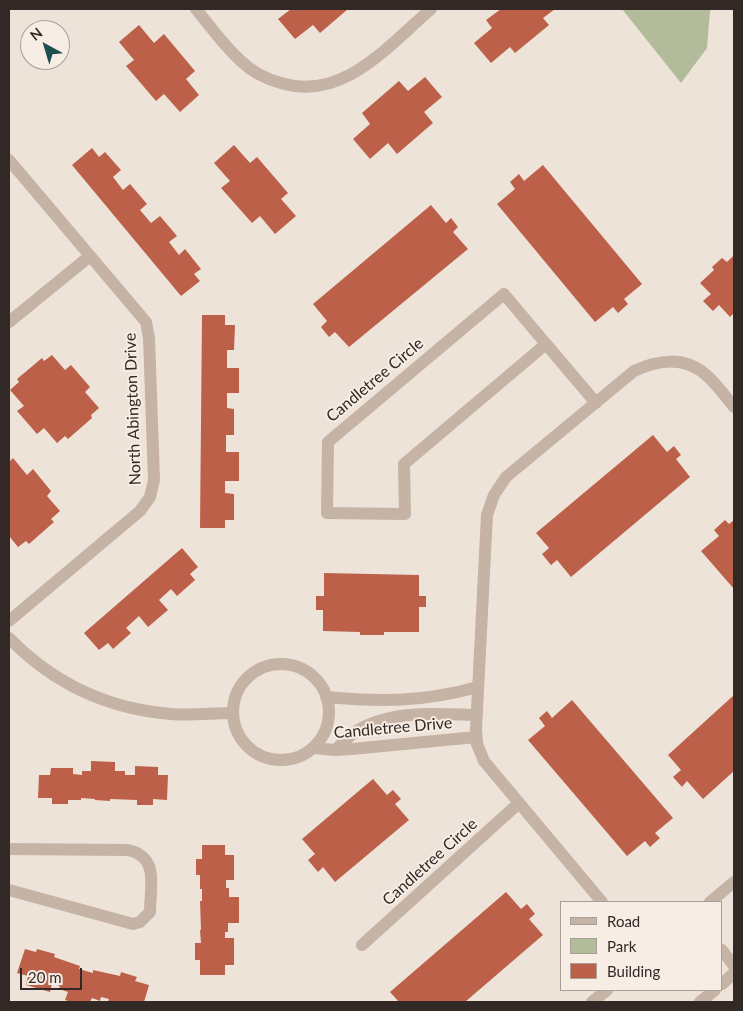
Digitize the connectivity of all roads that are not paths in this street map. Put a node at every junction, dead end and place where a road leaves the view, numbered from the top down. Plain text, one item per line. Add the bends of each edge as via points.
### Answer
1 (196, 9) edge
2 (431, 9) edge
3 (9, 160) edge
4 (90, 256) junction
5 (9, 322) edge
6 (546, 344) junction
7 (596, 403) junction
8 (734, 407) edge
9 (9, 621) edge
10 (9, 638) edge
11 (478, 687) junction
12 (326, 697) junction
13 (232, 713) junction
14 (477, 715) junction
15 (476, 737) junction
16 (314, 748) junction
17 (335, 750) junction
18 (519, 803) junction
19 (9, 850) edge
20 (734, 882) edge
21 (9, 890) edge
22 (601, 901) edge
23 (711, 901) edge
24 (362, 945) dead end
25 (723, 951) edge
26 (734, 966) edge
27 (734, 973) edge
28 (723, 983) edge
29 (606, 991) edge
30 (714, 991) edge
31 (592, 1002) edge
32 (700, 1002) edge

1 - 2 street via 247,67 274,81 313,87 351,75
3 - 4 street, North Abington Drive
4 - 5 street
4 - 9 street, North Abington Drive via 146,322 153,486 140,511
6 - 6 street, Candletree Circle via 404,464 404,514 327,513 328,442 504,294
6 - 7 street, Candletree Circle
7 - 8 street via 634,371 656,362 672,362 707,375
7 - 11 street via 506,477 490,504
10 - 13 street via 52,675 105,701 173,714
11 - 12 street, Candletree Drive via 415,700
11 - 14 street
12 - 13 street, Candletree Drive via 313,676 300,668 268,665 242,683
12 - 16 street, Candletree Drive via 328,720
13 - 16 street, Candletree Drive via 235,729 243,742 254,753 269,760 285,761
14 - 15 street
14 - 17 street via 431,714 383,719 354,732
15 - 17 street, Candletree Drive
15 - 18 street via 484,761
16 - 17 street, Candletree Drive
18 - 22 street
18 - 24 street, Candletree Circle
19 - 21 street via 128,850 141,854 151,870 150,912 140,922 132,924
20 - 23 street
25 - 26 street
27 - 28 street
29 - 31 street
30 - 32 street

